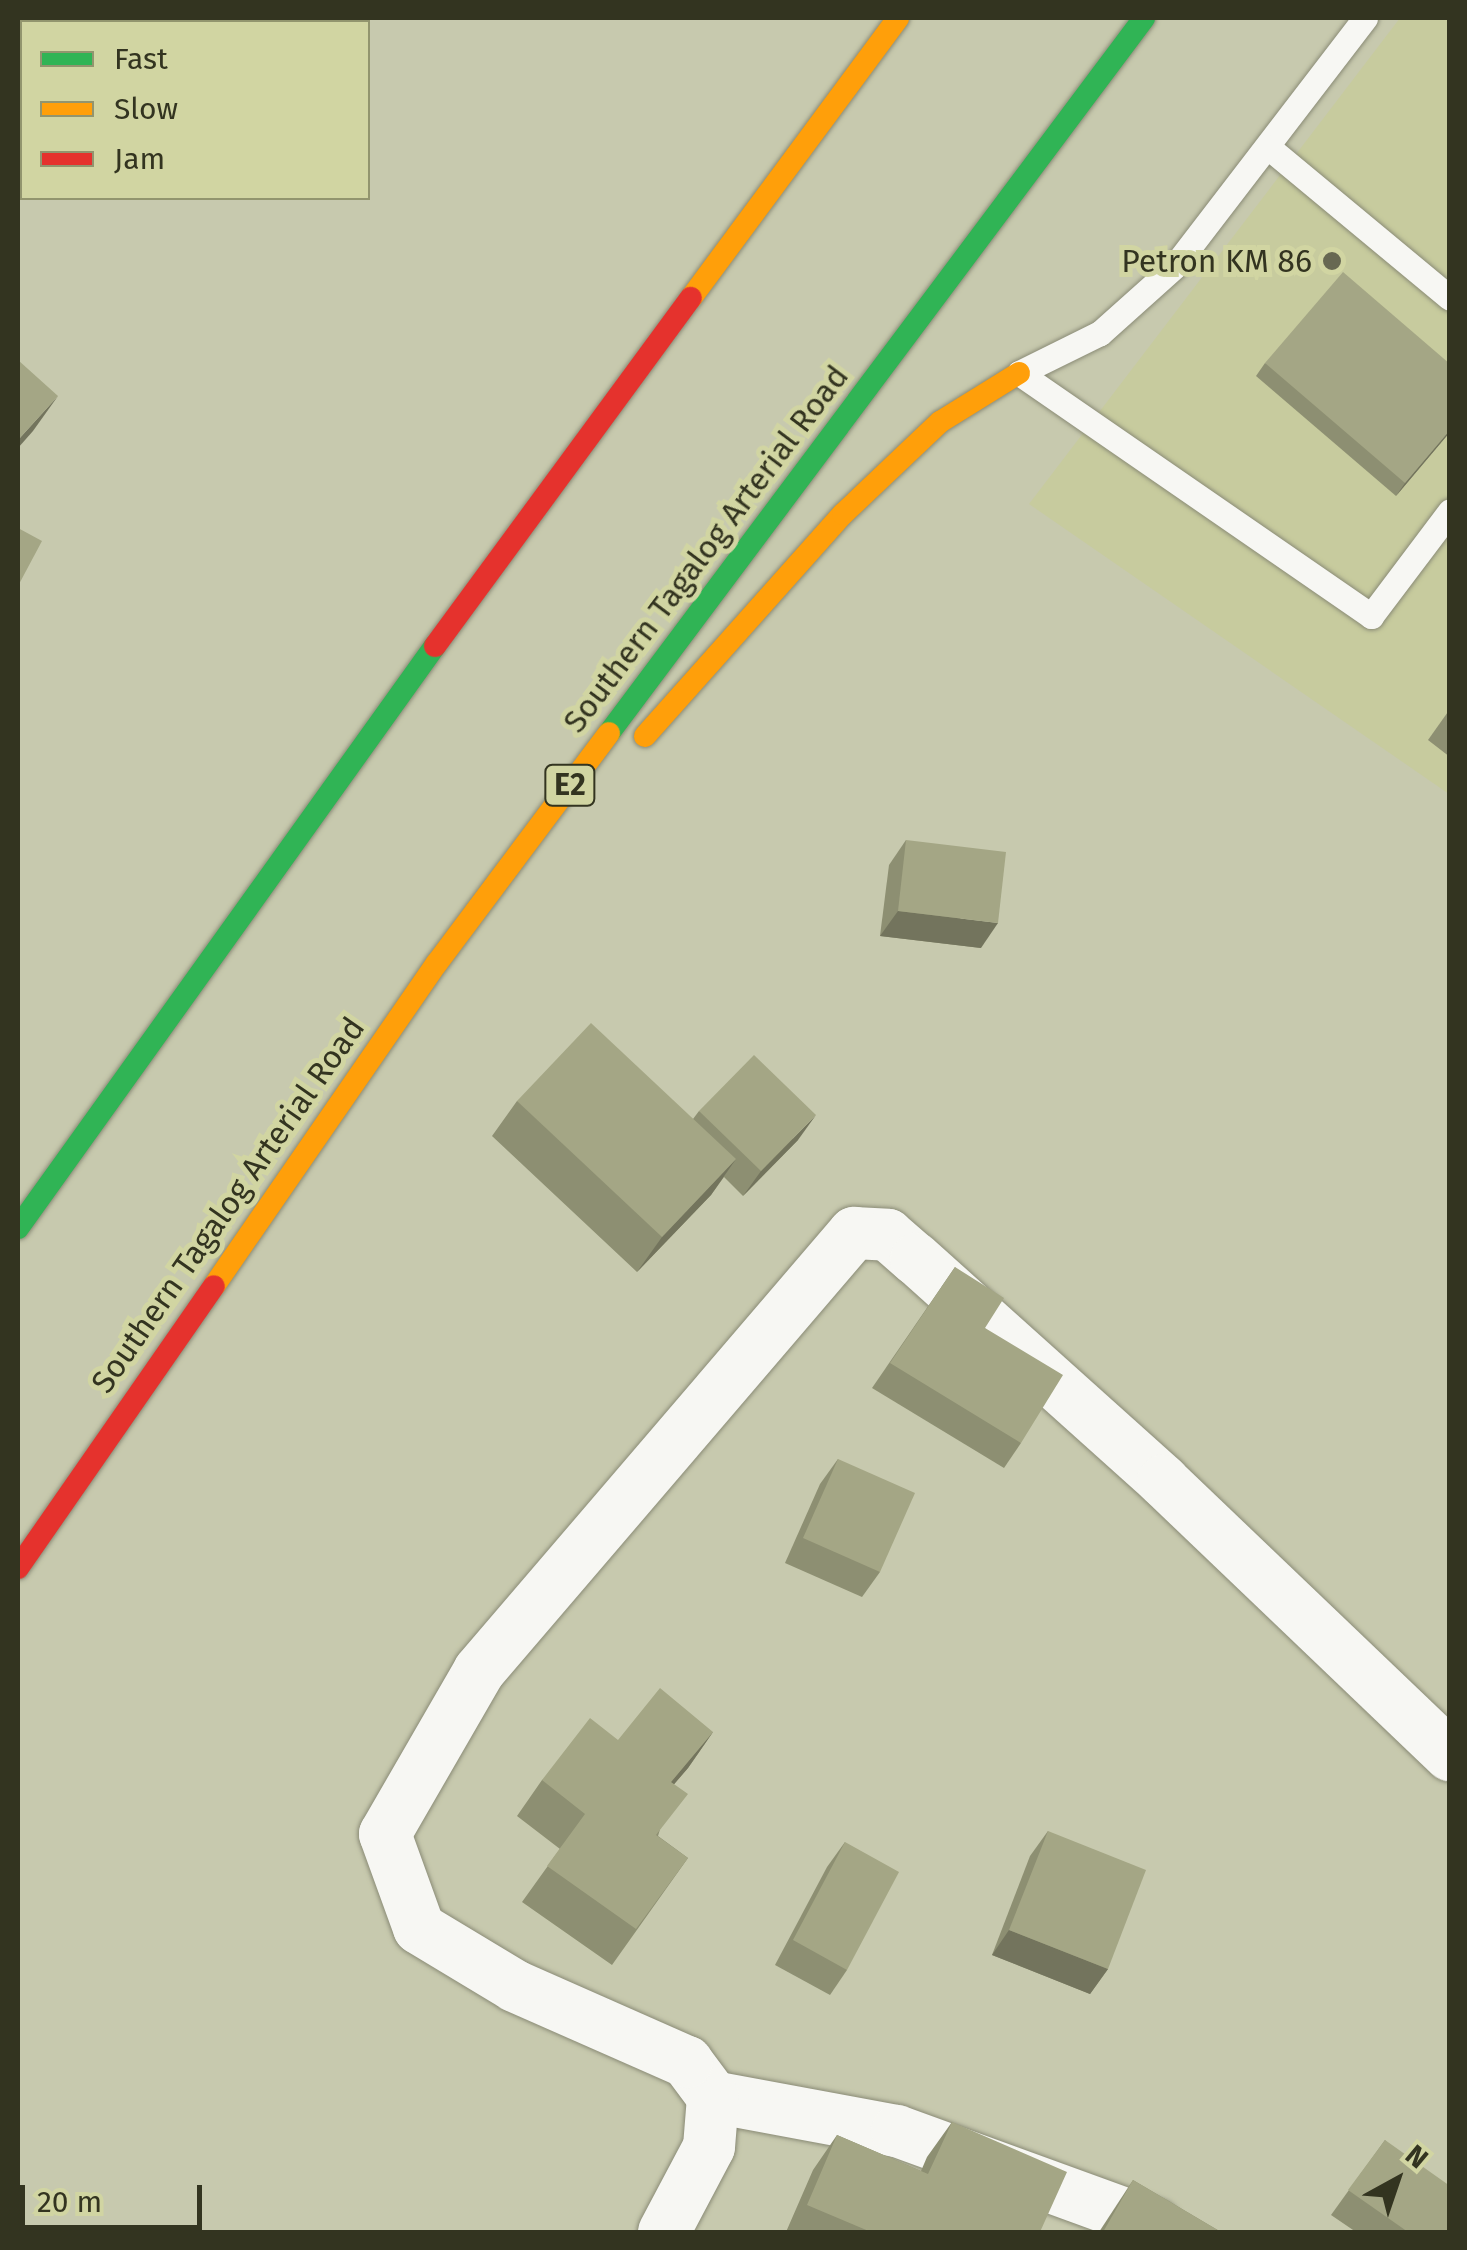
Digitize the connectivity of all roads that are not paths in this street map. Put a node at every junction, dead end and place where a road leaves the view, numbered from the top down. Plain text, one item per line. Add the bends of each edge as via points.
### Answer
1 (898, 18) edge
2 (1144, 18) edge
3 (1365, 18) edge
4 (1268, 147) junction
5 (1450, 298) edge
6 (1019, 373) junction
7 (1450, 511) edge
8 (632, 750) dead end
9 (606, 779) dead end
10 (437, 964) junction
11 (18, 1228) edge
12 (18, 1568) edge
13 (1450, 1755) edge
14 (713, 2097) junction
15 (1155, 2225) edge
16 (664, 2232) edge

1 - 11 highway via 301,828
2 - 10 highway, Southern Tagalog Arterial Road / E2
3 - 4 lane
4 - 5 lane
4 - 6 lane via 1175,266 1100,333
6 - 7 lane via 1371,616
6 - 8 highway via 940,422 843,514
9 - 10 highway
10 - 12 highway, Southern Tagalog Arterial Road / E2
13 - 14 street via 1163,1481 888,1234 854,1233 479,1671 385,1834 419,1928 515,1986 687,2062
14 - 15 street via 898,2131
14 - 16 street via 709,2147

